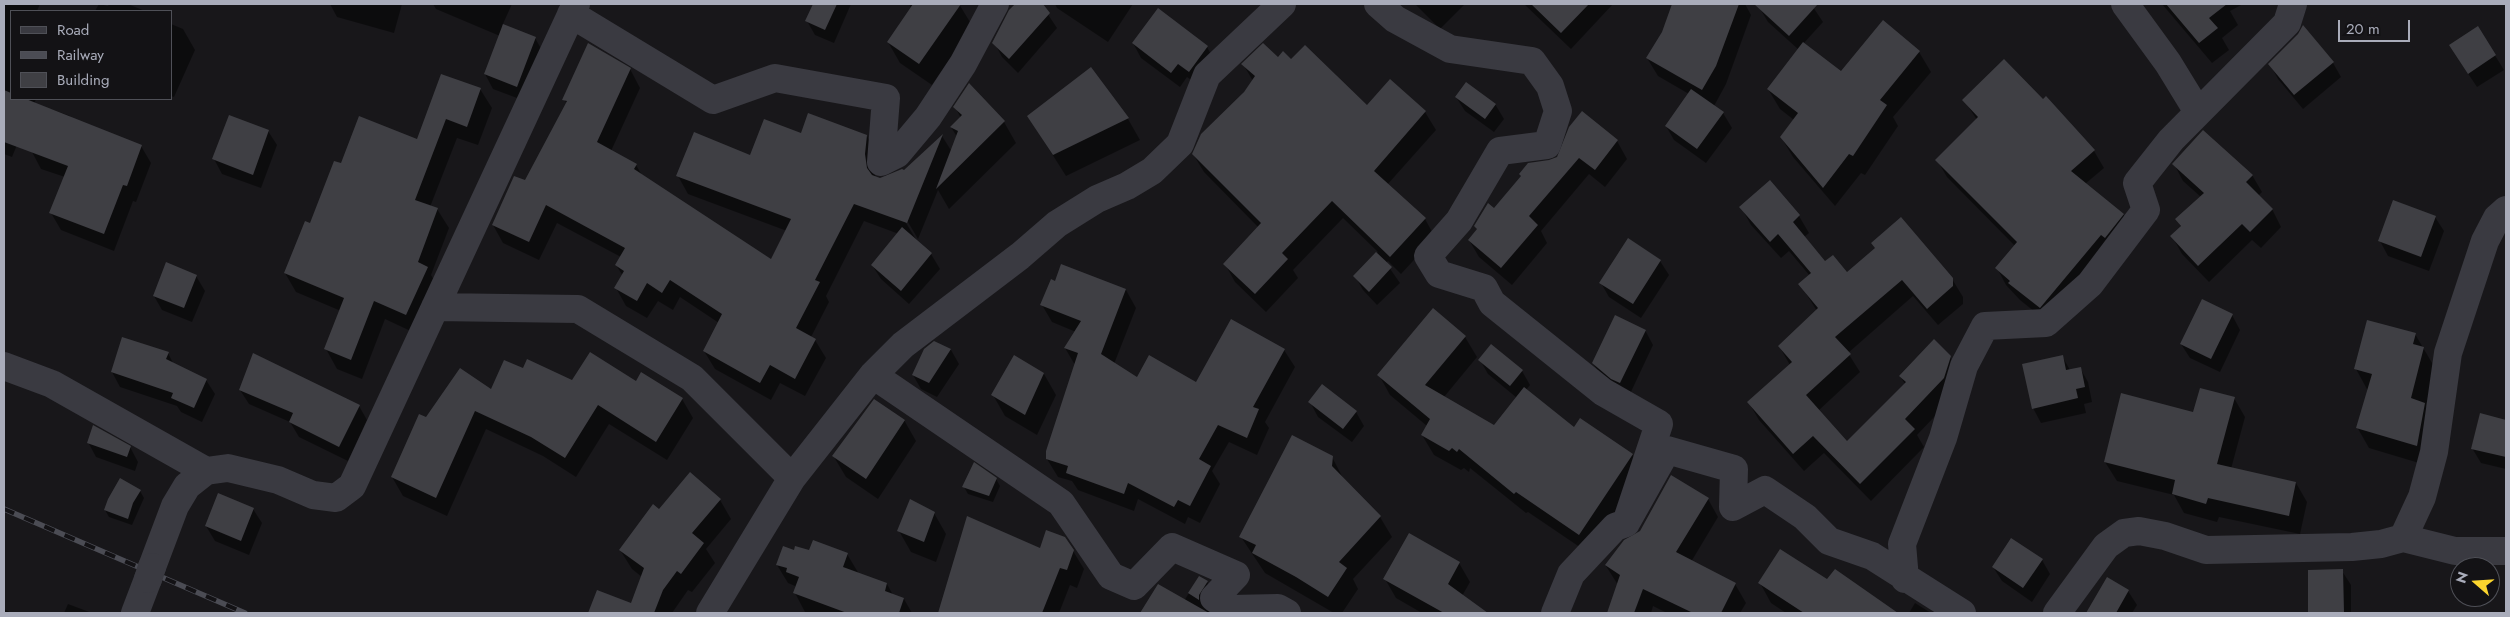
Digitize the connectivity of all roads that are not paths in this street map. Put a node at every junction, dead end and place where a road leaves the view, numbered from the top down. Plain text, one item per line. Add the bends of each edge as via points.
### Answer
1 (995, 4) edge
2 (1282, 4) edge
3 (1378, 4) edge
4 (2125, 4) edge
5 (2293, 4) edge
6 (573, 9) edge
7 (2198, 112) junction
8 (2506, 210) edge
9 (435, 307) junction
10 (4, 366) edge
11 (873, 375) junction
12 (206, 471) junction
13 (792, 478) junction
14 (1626, 523) junction
15 (2404, 538) junction
16 (2506, 551) edge
17 (1905, 579) junction
18 (135, 613) edge
19 (710, 613) edge
20 (1287, 613) edge
21 (1555, 613) edge
22 (1962, 613) edge
23 (2057, 613) edge

1 - 6 street via 963,64 928,117 897,154 880,162 886,98 775,78 713,100
2 - 11 street via 1207,75 1180,144 1152,171 1057,224 902,345
3 - 14 street via 1395,19 1450,49 1532,61 1550,86 1558,111 1547,145 1500,151 1459,220 1428,256 1439,274 1484,288 1492,304 1603,392 1659,424
4 - 7 street via 2168,63
5 - 7 street via 2287,23
6 - 9 street
7 - 17 street via 2137,183 2146,210 2090,284 2046,323 1985,326 1964,366 1943,438 1902,544
8 - 15 street via 2497,218 2485,241 2448,353 2434,452 2422,497
9 - 12 street via 352,486 336,498 313,495 278,480 228,468
9 - 13 street via 578,309 692,378
10 - 12 street via 52,384
11 - 13 street
11 - 20 street via 1061,503 1111,576 1134,586 1172,547 1236,575 1214,598 1232,609 1278,608
12 - 18 street via 187,486 175,506
13 - 19 street
14 - 17 street via 1667,450 1734,469 1733,506 1765,490 1805,518 1829,541 1872,556
14 - 21 street via 1615,527 1571,574
15 - 16 street via 2455,551
15 - 23 street via 2352,547 2206,550 2164,536 2139,531 2124,533 2106,546
17 - 22 street

